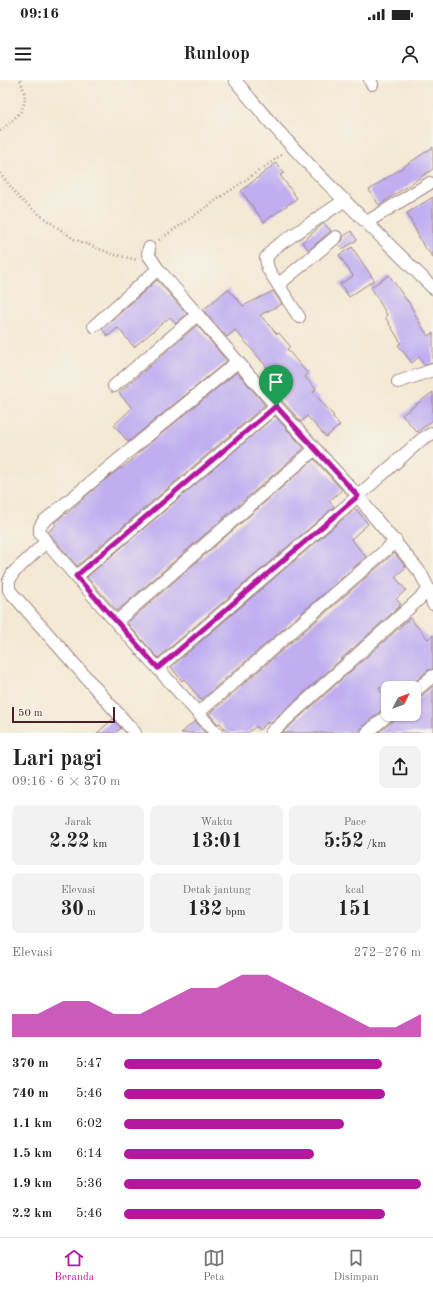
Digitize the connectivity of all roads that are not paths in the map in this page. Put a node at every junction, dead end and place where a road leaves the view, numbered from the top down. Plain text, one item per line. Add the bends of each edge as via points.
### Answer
1 (235, 80) edge
2 (430, 183) dead end
3 (345, 200) junction
4 (367, 222) junction
5 (336, 237) dead end
6 (279, 284) junction
7 (433, 288) edge
8 (197, 315) junction
9 (299, 317) dead end
10 (94, 326) dead end
11 (237, 362) junction
12 (433, 370) edge
13 (398, 382) dead end
14 (114, 386) dead end
15 (276, 406) junction
16 (433, 433) edge
17 (315, 449) junction
18 (358, 496) junction
19 (396, 541) junction
20 (46, 542) junction
21 (76, 576) junction
22 (429, 590) junction
23 (433, 604) edge
24 (116, 622) junction
25 (158, 668) junction
26 (433, 676) edge
27 (421, 686) edge
28 (198, 713) junction
29 (381, 721) edge
30 (134, 733) edge
31 (216, 733) edge
32 (271, 733) edge
33 (367, 733) edge

1 - 3 street via 258,109
2 - 4 street
3 - 4 street
3 - 6 street via 274,248 266,258 268,269
4 - 7 street
5 - 6 street
6 - 9 street
8 - 10 street via 153,259
8 - 11 street
8 - 14 street
11 - 15 street
11 - 20 street via 43,522 40,533
12 - 13 street
15 - 17 street
15 - 21 street
16 - 18 street via 422,439
17 - 18 street
17 - 24 street
18 - 19 street
18 - 25 street
19 - 22 street via 420,572
19 - 28 street
20 - 21 street
20 - 30 street via 13,573 9,581 9,590
21 - 24 street
22 - 23 street
22 - 32 street
24 - 25 street
25 - 28 street
26 - 27 street
28 - 31 street
29 - 33 street

